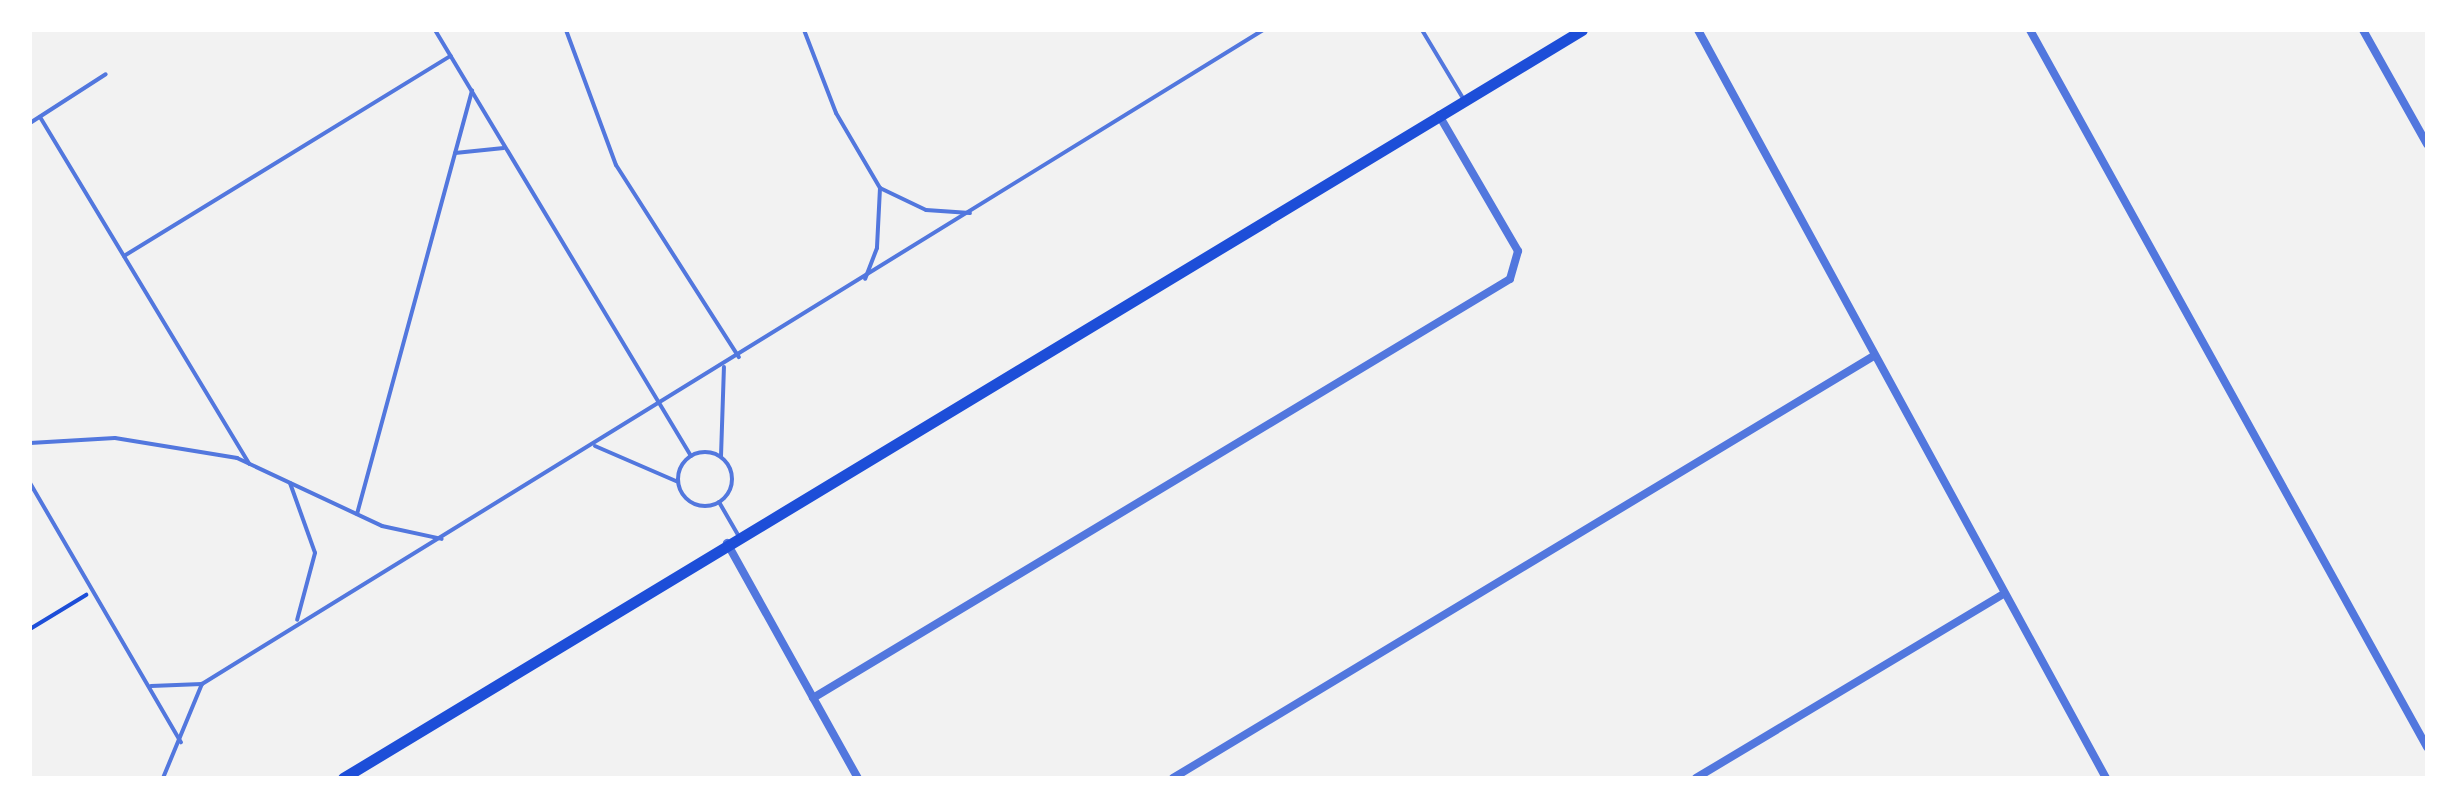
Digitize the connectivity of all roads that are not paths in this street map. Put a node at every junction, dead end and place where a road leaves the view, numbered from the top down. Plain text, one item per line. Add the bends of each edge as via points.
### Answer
1 (435, 30) edge
2 (566, 30) edge
3 (804, 30) edge
4 (1262, 30) edge
5 (1422, 30) edge
6 (1582, 30) edge
7 (1698, 30) edge
8 (2030, 30) edge
9 (2363, 30) edge
10 (451, 56) junction
11 (106, 74) dead end
12 (472, 90) junction
13 (1464, 100) junction
14 (1439, 115) junction
15 (40, 117) junction
16 (30, 123) edge
17 (2427, 144) edge
18 (507, 147) junction
19 (454, 153) junction
20 (880, 188) junction
21 (970, 213) junction
22 (124, 256) junction
23 (865, 279) junction
24 (1872, 357) junction
25 (739, 358) junction
26 (724, 366) junction
27 (660, 406) junction
28 (30, 442) edge
29 (595, 446) junction
30 (692, 456) junction
31 (721, 456) junction
32 (250, 464) junction
33 (678, 482) junction
34 (30, 483) edge
35 (290, 483) junction
36 (719, 502) junction
37 (357, 514) junction
38 (739, 536) junction
39 (442, 538) junction
40 (727, 544) junction
41 (2003, 594) junction
42 (296, 624) junction
43 (202, 684) junction
44 (150, 686) junction
45 (813, 698) junction
46 (181, 742) junction
47 (2427, 747) edge
48 (1701, 777) edge
49 (163, 778) edge
50 (344, 778) edge
51 (858, 778) edge
52 (1172, 778) edge
53 (2106, 778) edge

1 - 10 lane
2 - 25 lane via 616,165
3 - 20 lane via 836,113
4 - 21 lane
5 - 13 lane
6 - 13 main road
7 - 24 street
8 - 47 street
9 - 17 street
10 - 12 lane
10 - 22 lane
11 - 15 lane
12 - 18 lane
12 - 19 lane
13 - 14 main road
14 - 38 main road
14 - 45 street via 1518,252 1510,279
15 - 16 lane
15 - 22 lane
18 - 19 lane
18 - 27 lane
19 - 37 lane
20 - 21 lane via 926,210
20 - 23 lane via 878,248
21 - 23 lane
22 - 32 lane
23 - 25 lane
24 - 41 street
24 - 52 street
25 - 26 lane
26 - 27 lane
26 - 31 lane
27 - 29 lane
27 - 30 lane
28 - 32 lane via 115,438
29 - 33 lane
29 - 39 lane
30 - 31 lane
30 - 33 lane
31 - 36 lane via 733,480
32 - 35 lane
33 - 36 lane via 693,503
34 - 44 lane
35 - 37 lane
35 - 42 lane via 315,553
36 - 38 lane
37 - 39 lane
38 - 40 main road
39 - 42 lane
40 - 45 street
40 - 50 main road
41 - 48 street
41 - 53 street
42 - 43 lane
43 - 44 lane
43 - 46 lane
44 - 46 lane
45 - 51 street
46 - 49 lane

